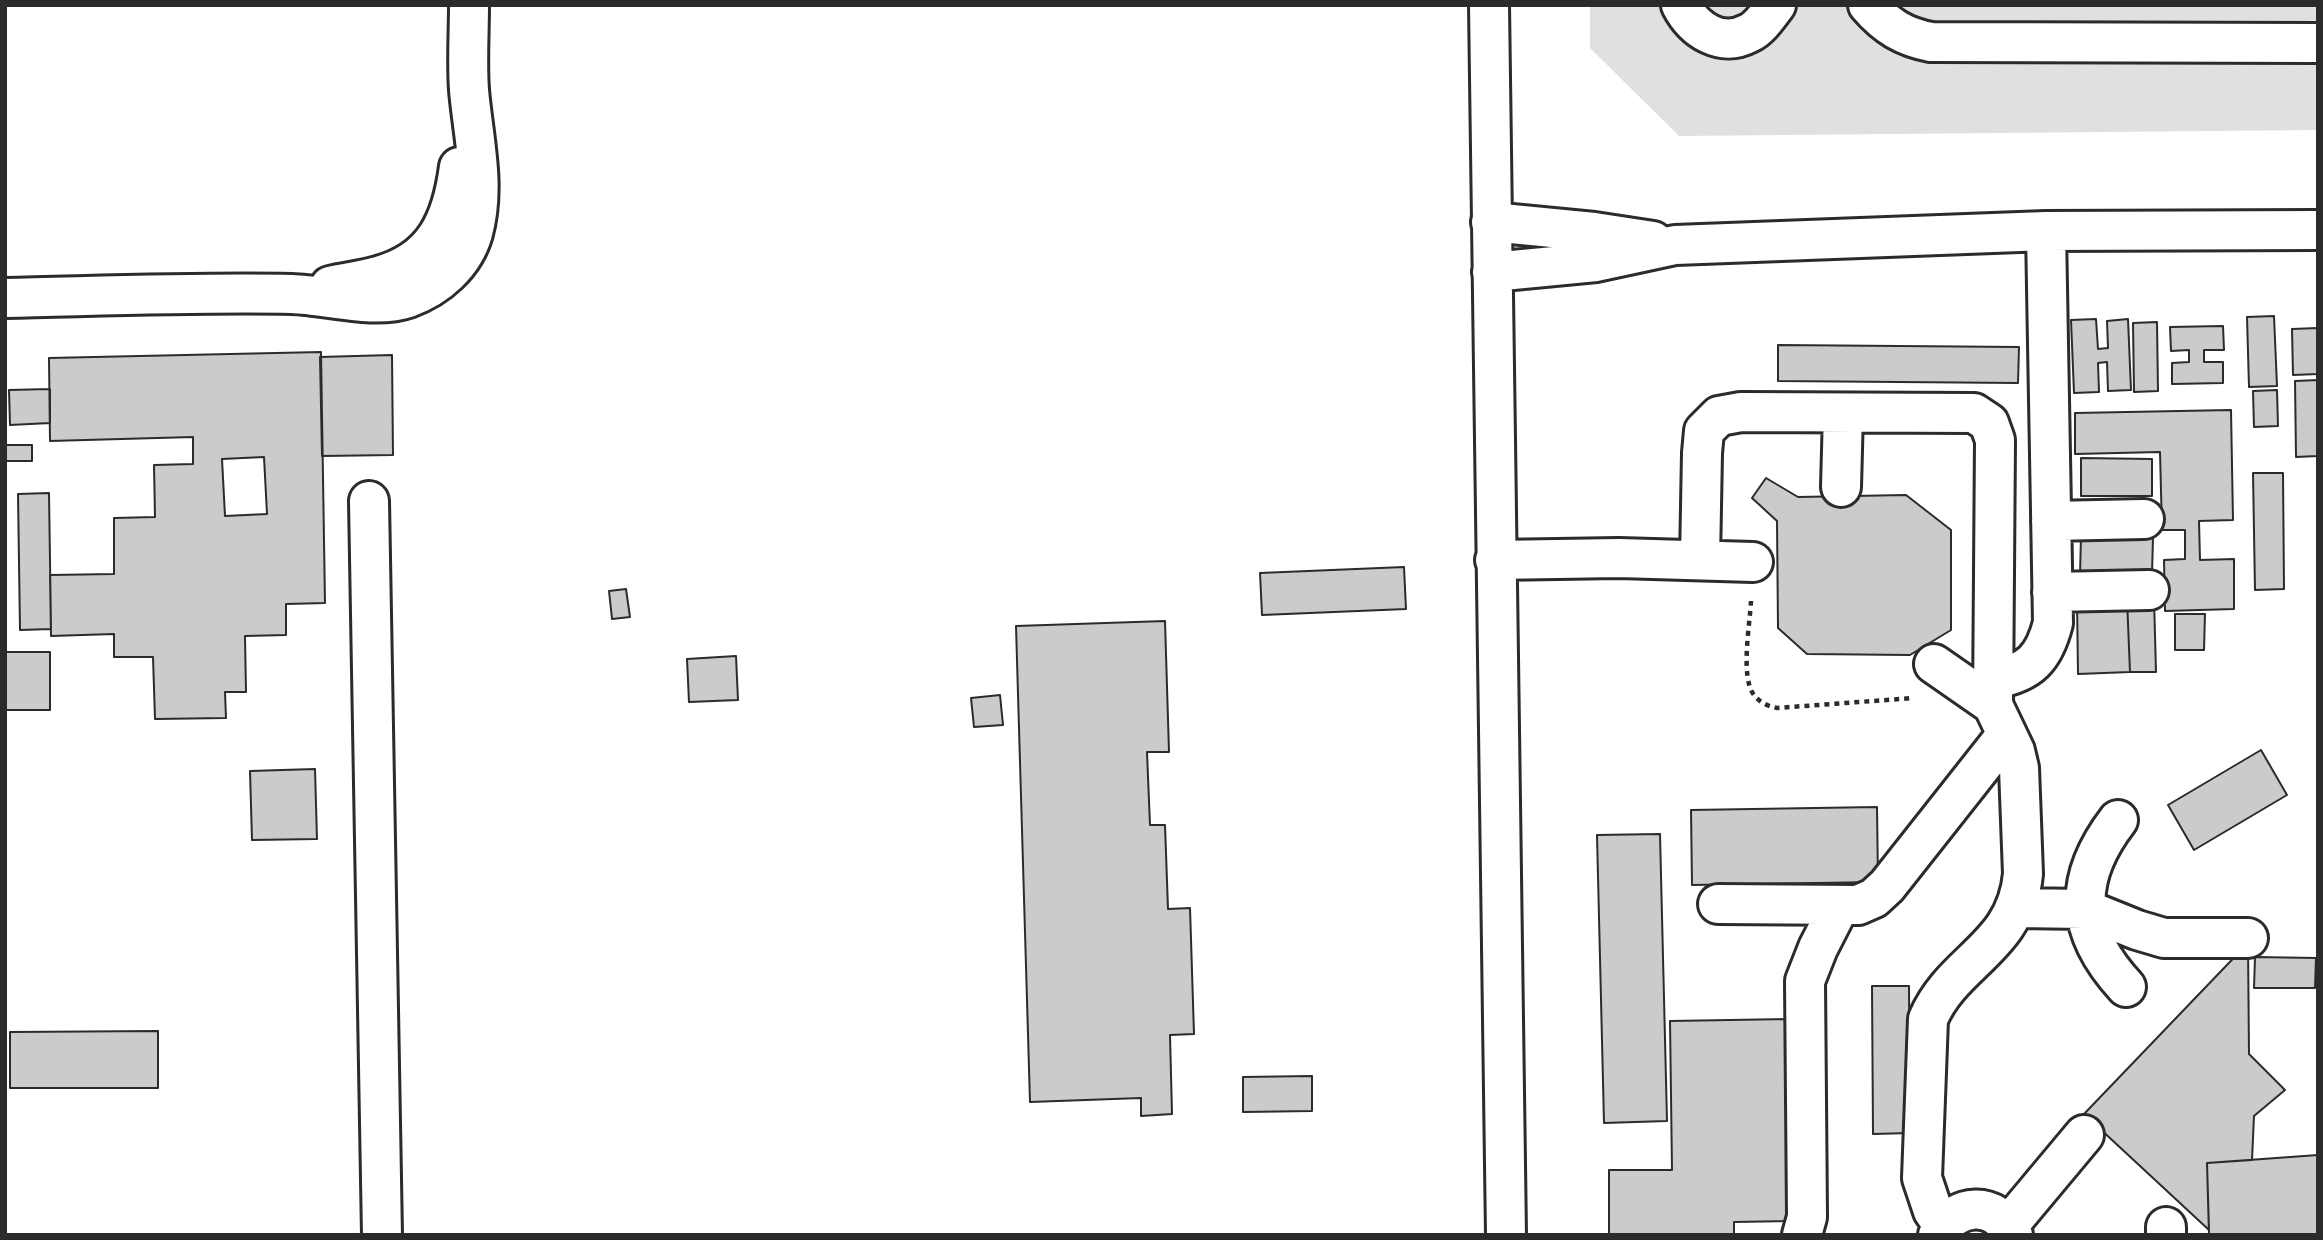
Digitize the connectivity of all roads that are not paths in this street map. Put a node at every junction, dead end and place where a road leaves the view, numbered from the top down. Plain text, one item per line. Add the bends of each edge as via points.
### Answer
1 (469, 5) edge
2 (1489, 5) edge
3 (1681, 5) edge
4 (1776, 5) edge
5 (1868, 5) edge
6 (2318, 43) edge
7 (1491, 222) junction
8 (2046, 230) junction
9 (2318, 230) edge
10 (1675, 245) junction
11 (1492, 272) junction
12 (5, 298) edge
13 (1843, 413) junction
14 (1841, 487) dead end
15 (369, 501) dead end
16 (2144, 519) dead end
17 (2051, 521) junction
18 (1700, 560) junction
19 (1494, 561) junction
20 (1753, 562) road end
21 (2149, 590) dead end
22 (2052, 592) junction
23 (1942, 670) road end
24 (1998, 706) junction
25 (2118, 820) dead end
26 (1718, 904) dead end
27 (1840, 905) junction
28 (2016, 908) junction
29 (2085, 909) junction
30 (2248, 937) dead end
31 (2126, 987) dead end
32 (2084, 1135) dead end
33 (1940, 1230) edge
34 (2010, 1230) edge
35 (382, 1235) edge
36 (1506, 1235) edge
37 (1802, 1235) edge

1 - 12 street via 477,209 463,256 428,289 382,302 294,294
2 - 7 street
3 - 4 street via 1697,28 1731,38 1749,33
5 - 6 street via 1899,33 1931,42
7 - 10 street
7 - 11 street
8 - 9 street
8 - 10 street
8 - 17 street
10 - 11 street via 1596,262
11 - 19 street
13 - 14 street
13 - 18 street via 1741,412 1719,416 1704,431
13 - 24 street via 1975,413 1989,423 1995,440
15 - 35 street
16 - 17 street
17 - 22 street
18 - 19 street
18 - 20 street
19 - 36 street
21 - 22 street
22 - 24 street via 2048,645 2034,663 2015,675
23 - 24 street
24 - 27 street via 1887,886 1858,905
24 - 28 street via 2019,768 2023,874
25 - 29 street via 2101,842 2091,867
26 - 27 street
27 - 37 street via 1805,981 1807,1217
28 - 29 street
28 - 33 street via 2008,925 1936,1000 1928,1019 1922,1178
29 - 30 street via 2164,938
29 - 31 street via 2095,946
32 - 34 street
33 - 34 street via 1954,1215 1983,1210 1998,1215

